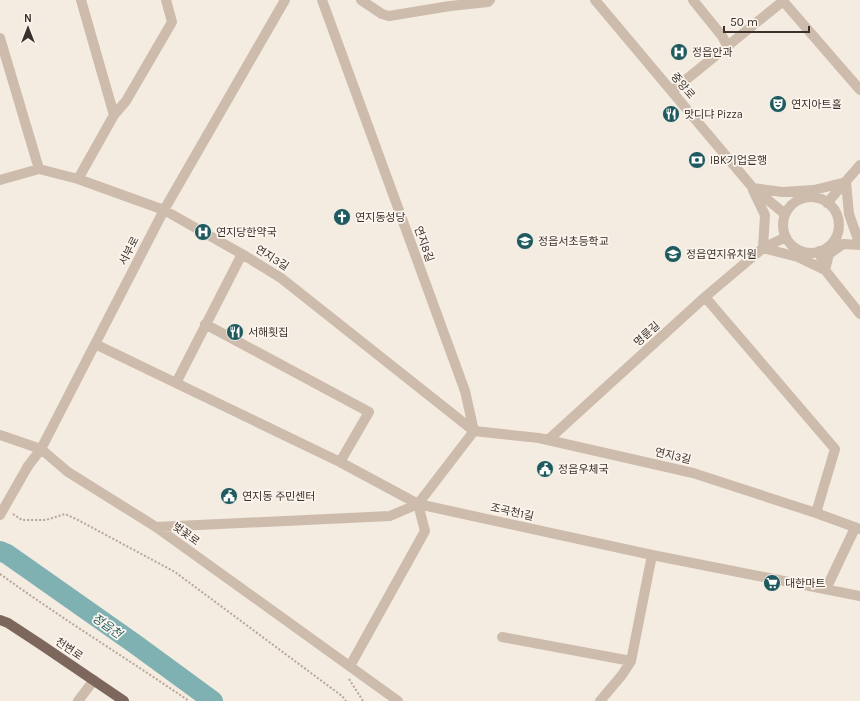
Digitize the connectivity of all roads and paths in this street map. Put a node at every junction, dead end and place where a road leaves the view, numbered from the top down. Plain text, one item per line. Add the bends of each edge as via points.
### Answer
1 (81, 0) edge
2 (166, 0) edge
3 (286, 0) edge
4 (322, 0) edge
5 (361, 0) edge
6 (490, 0) edge
7 (595, 0) edge
8 (693, 0) edge
9 (0, 38) edge
10 (728, 47) junction
11 (860, 90) edge
12 (672, 91) junction
13 (114, 115) junction
14 (860, 165) edge
15 (39, 169) junction
16 (78, 179) junction
17 (0, 180) edge
18 (846, 182) junction
19 (753, 188) junction
20 (828, 203) junction
21 (164, 210) junction
22 (785, 214) junction
23 (786, 236) junction
24 (837, 236) junction
25 (860, 245) edge
26 (763, 248) junction
27 (819, 251) junction
28 (242, 254) junction
29 (826, 270) junction
30 (705, 297) junction
31 (860, 314) edge
32 (205, 324) junction
33 (95, 344) junction
34 (176, 383) junction
35 (474, 431) junction
36 (0, 435) edge
37 (548, 440) junction
38 (41, 449) junction
39 (340, 462) junction
40 (418, 504) junction
41 (11, 513) dead end
42 (816, 513) junction
43 (0, 515) edge
44 (156, 527) junction
45 (858, 529) edge
46 (652, 555) junction
47 (0, 574) edge
48 (826, 590) junction
49 (860, 596) edge
50 (0, 620) edge
51 (502, 637) dead end
52 (631, 661) junction
53 (350, 666) junction
54 (94, 680) junction
55 (78, 701) edge
56 (124, 701) edge
57 (189, 701) edge
58 (346, 701) edge
59 (363, 701) edge
60 (398, 701) edge
61 (600, 701) edge

1 - 13 street
2 - 13 street via 172,22 126,101
3 - 21 street, 서부로
4 - 35 street, 연지8길 via 465,391
5 - 6 street via 382,14 390,16
7 - 12 street, 중앙로
8 - 10 street
9 - 15 street
10 - 11 street via 783,1
10 - 12 street
12 - 19 street, 중앙로
13 - 16 street
14 - 18 street
15 - 16 street, 연지3길
15 - 17 street
16 - 21 street, 연지3길
18 - 19 street via 814,190 782,192
18 - 20 street
18 - 25 street via 849,214
19 - 22 street
19 - 26 street via 765,215
20 - 22 street via 805,197 794,202
20 - 24 street via 838,218
21 - 28 street, 연지3길
21 - 33 street, 서부로
22 - 23 street via 783,224
23 - 26 street, 명륜길
23 - 27 street via 792,246 802,250
24 - 25 street
24 - 27 street via 832,244
25 - 29 street via 843,244 829,254
26 - 29 street via 798,257
26 - 30 street, 명륜길
27 - 29 street
28 - 32 street
28 - 35 street, 연지3길 via 281,278
29 - 31 street
30 - 37 street, 명륜길
30 - 42 street via 835,449
32 - 34 street
32 - 39 street via 369,412
33 - 34 street, 조곡천1길
33 - 38 street, 서부로
34 - 39 street, 조곡천1길
35 - 37 street, 연지3길
35 - 40 street
36 - 38 street, 벚꽃로
37 - 42 street, 연지3길 via 693,473
38 - 43 street, 서부로, bridge via 28,466
38 - 44 street, 벚꽃로 via 68,472
39 - 40 street, 조곡천1길
40 - 44 street via 390,516
40 - 46 street, 조곡천1길
40 - 53 street via 425,532
41 - 58 path via 22,520 46,520 65,514 175,572
42 - 45 street, 연지3길
44 - 53 street, 벚꽃로
45 - 48 street
46 - 48 street, 조곡천1길
46 - 52 street
47 - 57 path
48 - 49 street, 조곡천1길
50 - 54 main road, 천변로
51 - 52 street
52 - 61 street
53 - 59 path via 349,680
53 - 60 street, 벚꽃로
54 - 55 street
54 - 56 main road, 천변로

